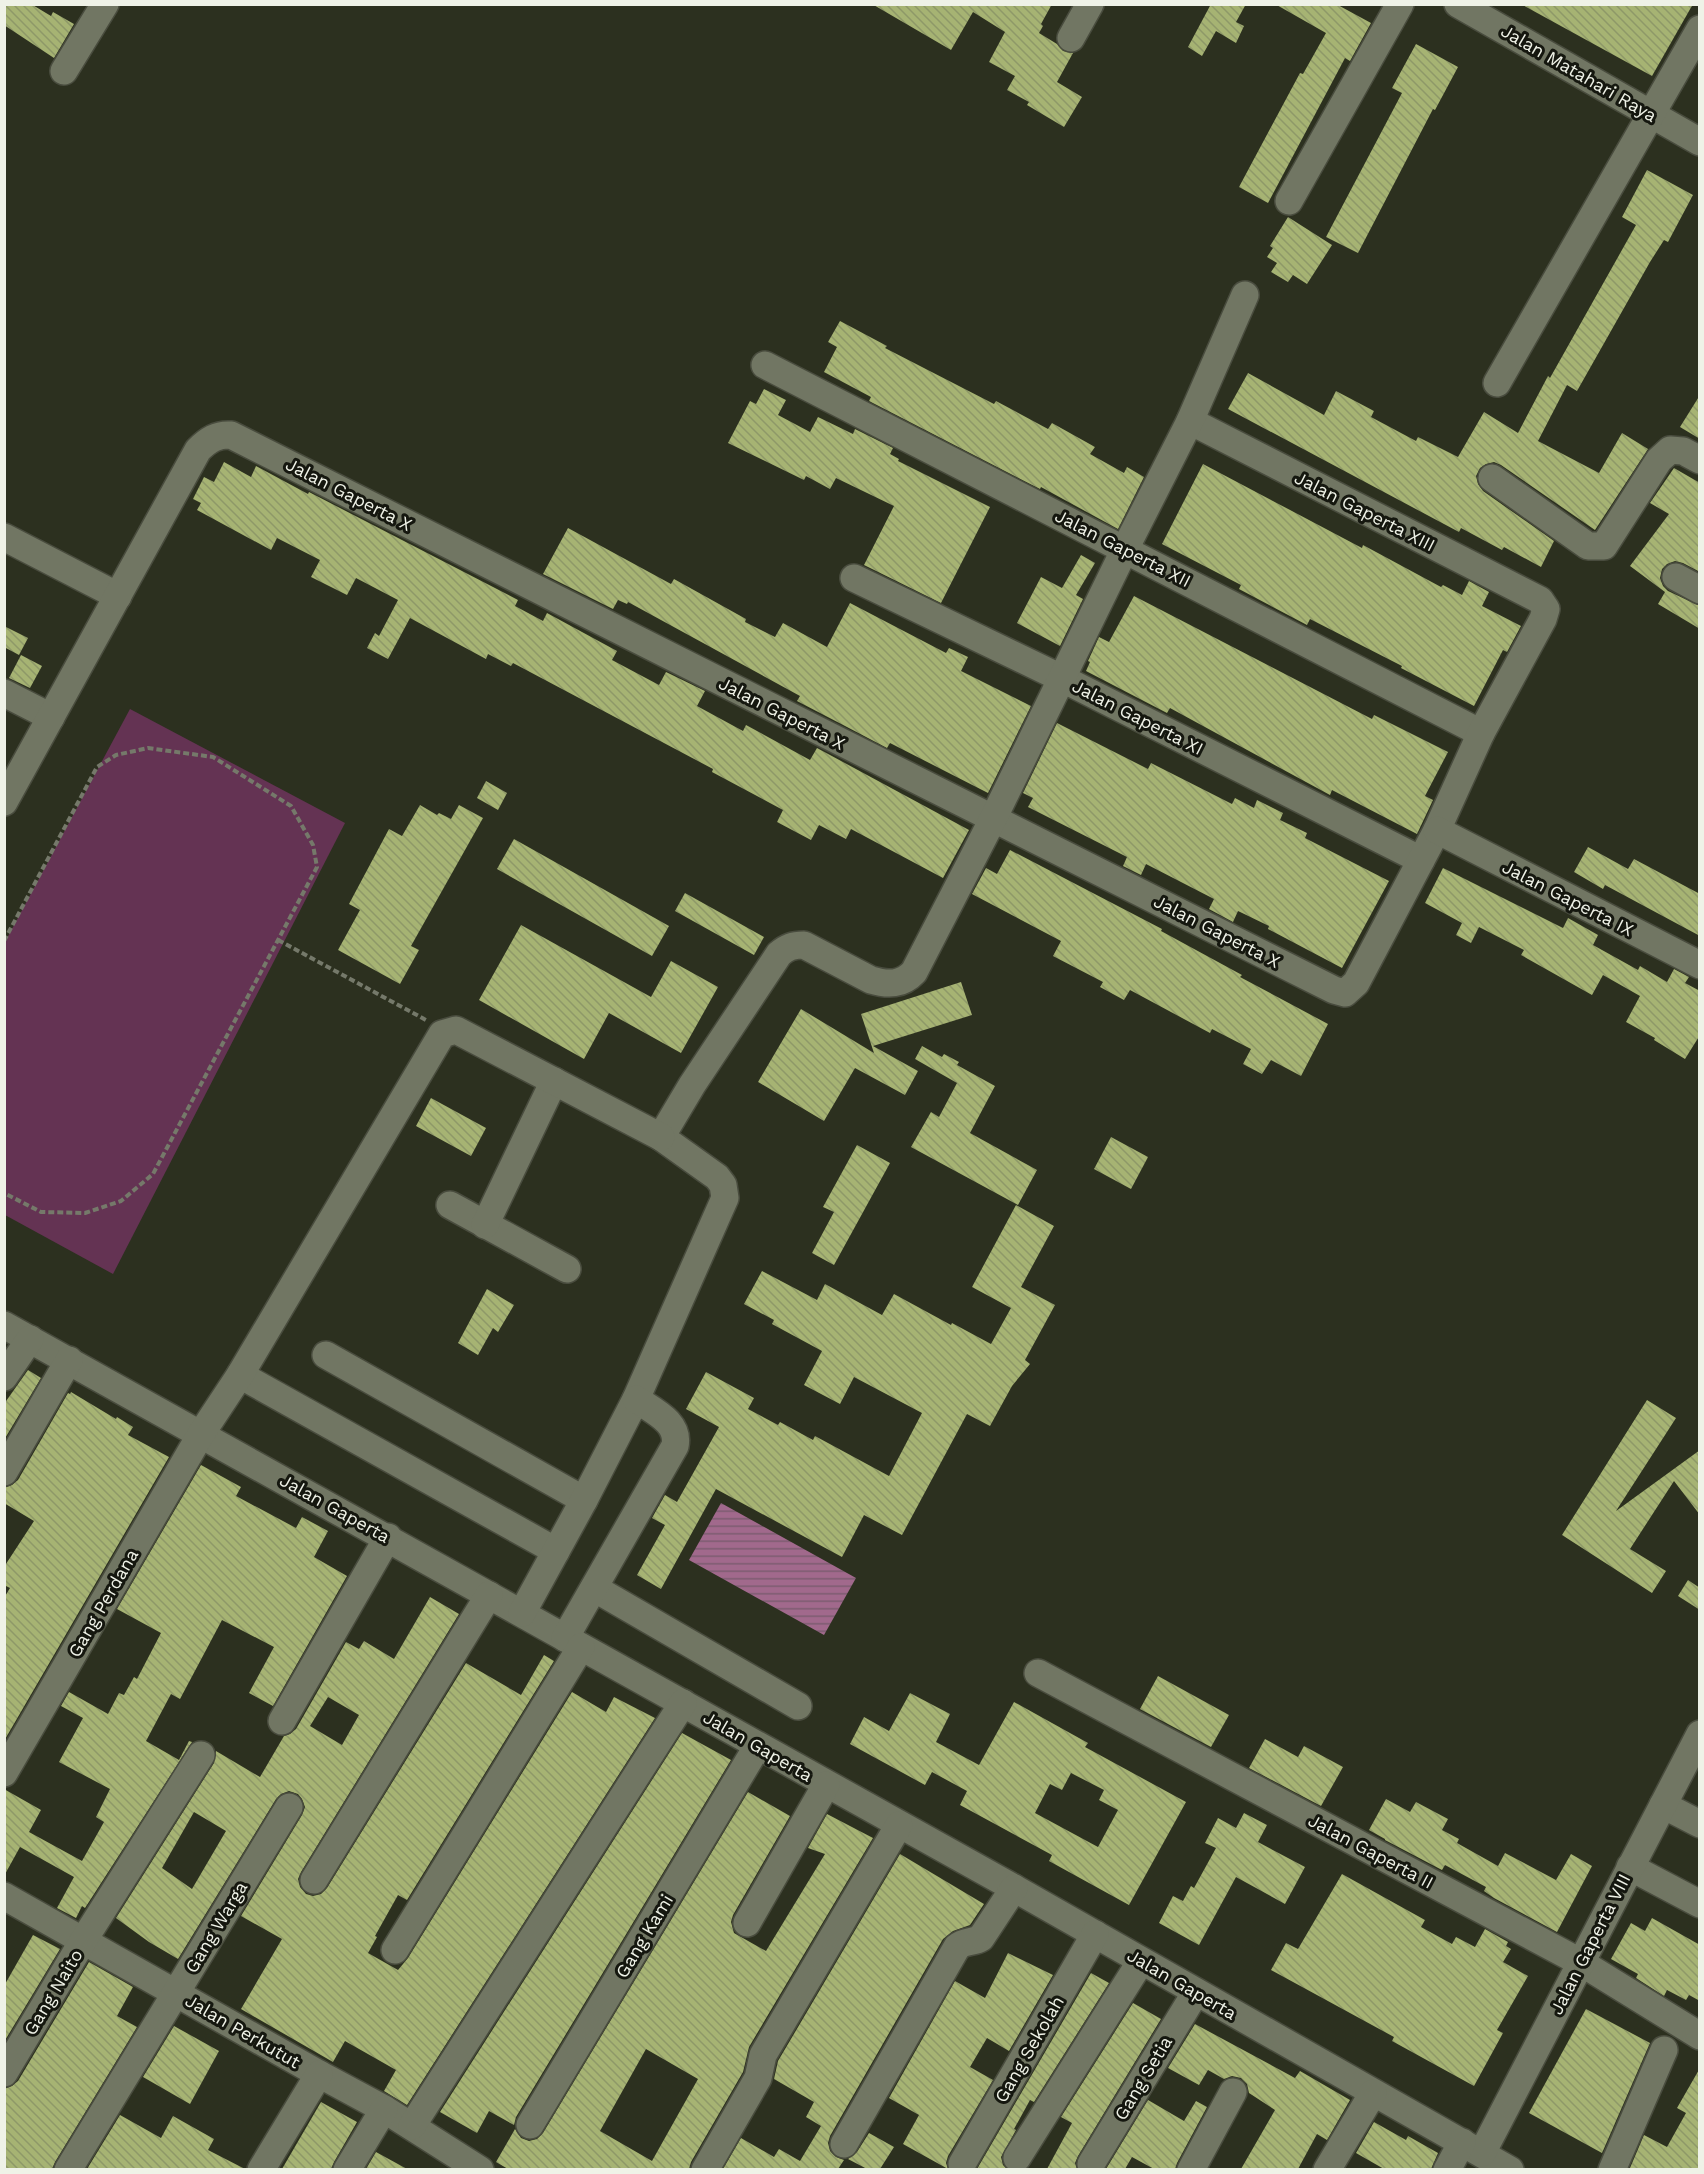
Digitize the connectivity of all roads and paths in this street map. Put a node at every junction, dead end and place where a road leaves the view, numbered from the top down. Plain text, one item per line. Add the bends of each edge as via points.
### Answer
1 (1090, 4) edge
2 (1400, 4) edge
3 (1458, 4) edge
4 (98, 7) edge
5 (1700, 29) edge
6 (1071, 38) dead end
7 (64, 71) dead end
8 (1651, 114) junction
9 (1700, 142) edge
10 (1289, 201) dead end
11 (1245, 295) dead end
12 (765, 365) dead end
13 (1497, 383) dead end
14 (1190, 422) junction
15 (1691, 455) edge
16 (1492, 478) dead end
17 (4, 537) edge
18 (1125, 549) junction
19 (854, 578) dead end
20 (1676, 578) dead end
21 (1700, 590) edge
22 (118, 596) junction
23 (1061, 678) junction
24 (4, 693) edge
25 (51, 717) junction
26 (1481, 733) junction
27 (4, 802) edge
28 (993, 819) junction
29 (1437, 830) junction
30 (1421, 860) junction
31 (278, 940) junction
32 (4, 941) edge
33 (1700, 965) edge
34 (447, 1032) junction
35 (554, 1081) junction
36 (661, 1137) junction
37 (4, 1193) edge
38 (450, 1205) dead end
39 (485, 1225) junction
40 (567, 1269) dead end
41 (4, 1325) edge
42 (30, 1339) junction
43 (326, 1355) dead end
44 (69, 1360) junction
45 (240, 1375) junction
46 (4, 1377) edge
47 (636, 1399) junction
48 (201, 1434) junction
49 (4, 1472) edge
50 (584, 1500) junction
51 (388, 1537) junction
52 (556, 1551) junction
53 (594, 1588) junction
54 (489, 1595) junction
55 (522, 1613) junction
56 (573, 1643) junction
57 (1038, 1673) dead end
58 (683, 1703) junction
59 (798, 1706) dead end
60 (282, 1721) dead end
61 (1700, 1734) edge
62 (757, 1747) junction
63 (201, 1755) dead end
64 (4, 1773) edge
65 (826, 1785) junction
66 (1663, 1804) junction
67 (289, 1807) dead end
68 (1700, 1824) edge
69 (899, 1825) junction
70 (1630, 1867) junction
71 (314, 1880) dead end
72 (1014, 1888) junction
73 (4, 1896) edge
74 (1700, 1904) edge
75 (747, 1923) dead end
76 (1095, 1934) junction
77 (83, 1941) junction
78 (395, 1950) dead end
79 (1141, 1961) junction
80 (1580, 1962) junction
81 (176, 1992) junction
82 (1196, 1992) junction
83 (1700, 2037) edge
84 (1664, 2050) dead end
85 (4, 2073) edge
86 (319, 2074) junction
87 (1233, 2092) dead end
88 (1373, 2092) junction
89 (384, 2109) junction
90 (530, 2125) dead end
91 (412, 2126) junction
92 (844, 2144) dead end
93 (1472, 2148) junction
94 (1017, 2158) dead end
95 (962, 2164) dead end
96 (1090, 2164) dead end
97 (68, 2169) edge
98 (261, 2169) edge
99 (347, 2169) edge
100 (480, 2169) edge
101 (705, 2169) edge
102 (1191, 2169) edge
103 (1327, 2169) edge
104 (1447, 2169) edge
105 (1509, 2169) edge
106 (1612, 2169) edge

1 - 6 street
2 - 10 street
3 - 8 street, Jalan Matahari Raya
4 - 7 street
5 - 8 street
8 - 9 street, Jalan Matahari Raya
8 - 13 street
11 - 14 street
12 - 18 street, Jalan Gaperta XII
14 - 18 street
14 - 26 street, Jalan Gaperta XIII via 1540,600 1546,609 1543,619
15 - 16 street via 1670,450 1659,460 1604,546 1596,547 1588,546
17 - 22 street
18 - 23 street
18 - 26 street, Jalan Gaperta XII
19 - 23 street, Jalan Gaperta XI
20 - 21 street
22 - 25 street
22 - 28 street, Jalan Gaperta X via 198,450 213,438 231,435
23 - 28 street
23 - 30 street, Jalan Gaperta XI
24 - 25 street
25 - 27 street
26 - 29 street
28 - 30 street, Jalan Gaperta X via 1345,993 1356,983
28 - 36 street via 921,959 905,980 871,980 804,945 785,949
29 - 30 street
29 - 33 street, Jalan Gaperta IX
31 - 32 path via 317,867 313,845 291,806 213,757 148,748 116,755 97,767
31 - 34 path
31 - 37 path via 153,1174 121,1201 85,1213 41,1212
34 - 35 street via 456,1030
34 - 45 street, Gang Perdana via 439,1037
35 - 36 street
35 - 39 street
36 - 47 street via 720,1180 725,1198
38 - 39 street
39 - 40 street
41 - 42 street, Jalan Gaperta
42 - 44 street, Jalan Gaperta
42 - 46 street
43 - 50 street
44 - 48 street, Jalan Gaperta
44 - 49 street
45 - 48 street, Gang Perdana
45 - 52 street
47 - 50 street
47 - 53 street via 670,1424 677,1437
48 - 51 street, Jalan Gaperta
48 - 64 street, Gang Perdana
50 - 52 street
51 - 54 street, Jalan Gaperta
51 - 60 street
52 - 55 street
53 - 56 street
53 - 59 street
54 - 55 street, Jalan Gaperta
54 - 71 street
55 - 56 street, Jalan Gaperta
56 - 58 street, Jalan Gaperta
56 - 78 street
57 - 80 street, Jalan Gaperta II
58 - 62 street, Jalan Gaperta
58 - 91 street
61 - 66 street, Jalan Gaperta VIII
62 - 65 street, Jalan Gaperta
62 - 90 street, Gang Kami
63 - 77 street, Gang Naito
65 - 69 street, Jalan Gaperta
65 - 75 street
66 - 68 street
66 - 70 street, Jalan Gaperta VIII
67 - 81 street, Gang Warga
69 - 72 street, Jalan Gaperta
69 - 101 street via 763,2055 758,2078
70 - 74 street
70 - 80 street, Jalan Gaperta VIII
72 - 76 street, Jalan Gaperta
72 - 92 street via 981,1938 957,1947
73 - 77 street, Jalan Perkutut
76 - 79 street, Jalan Gaperta
76 - 95 street, Gang Sekolah
77 - 81 street, Jalan Perkutut
77 - 85 street, Gang Naito
79 - 82 street, Jalan Gaperta
79 - 94 street
80 - 83 street, Jalan Gaperta II
80 - 93 street, Jalan Gaperta VIII
81 - 86 street, Jalan Perkutut
81 - 97 street, Gang Warga
82 - 88 street, Jalan Gaperta
82 - 96 street, Gang Setia
84 - 106 street
86 - 89 street, Jalan Perkutut
86 - 98 street
87 - 102 street
88 - 93 street, Jalan Gaperta
88 - 103 street
89 - 91 street, Jalan Perkutut
89 - 99 street
91 - 100 street, Jalan Perkutut
93 - 104 street, Jalan Gaperta VIII
93 - 105 street, Jalan Gaperta

